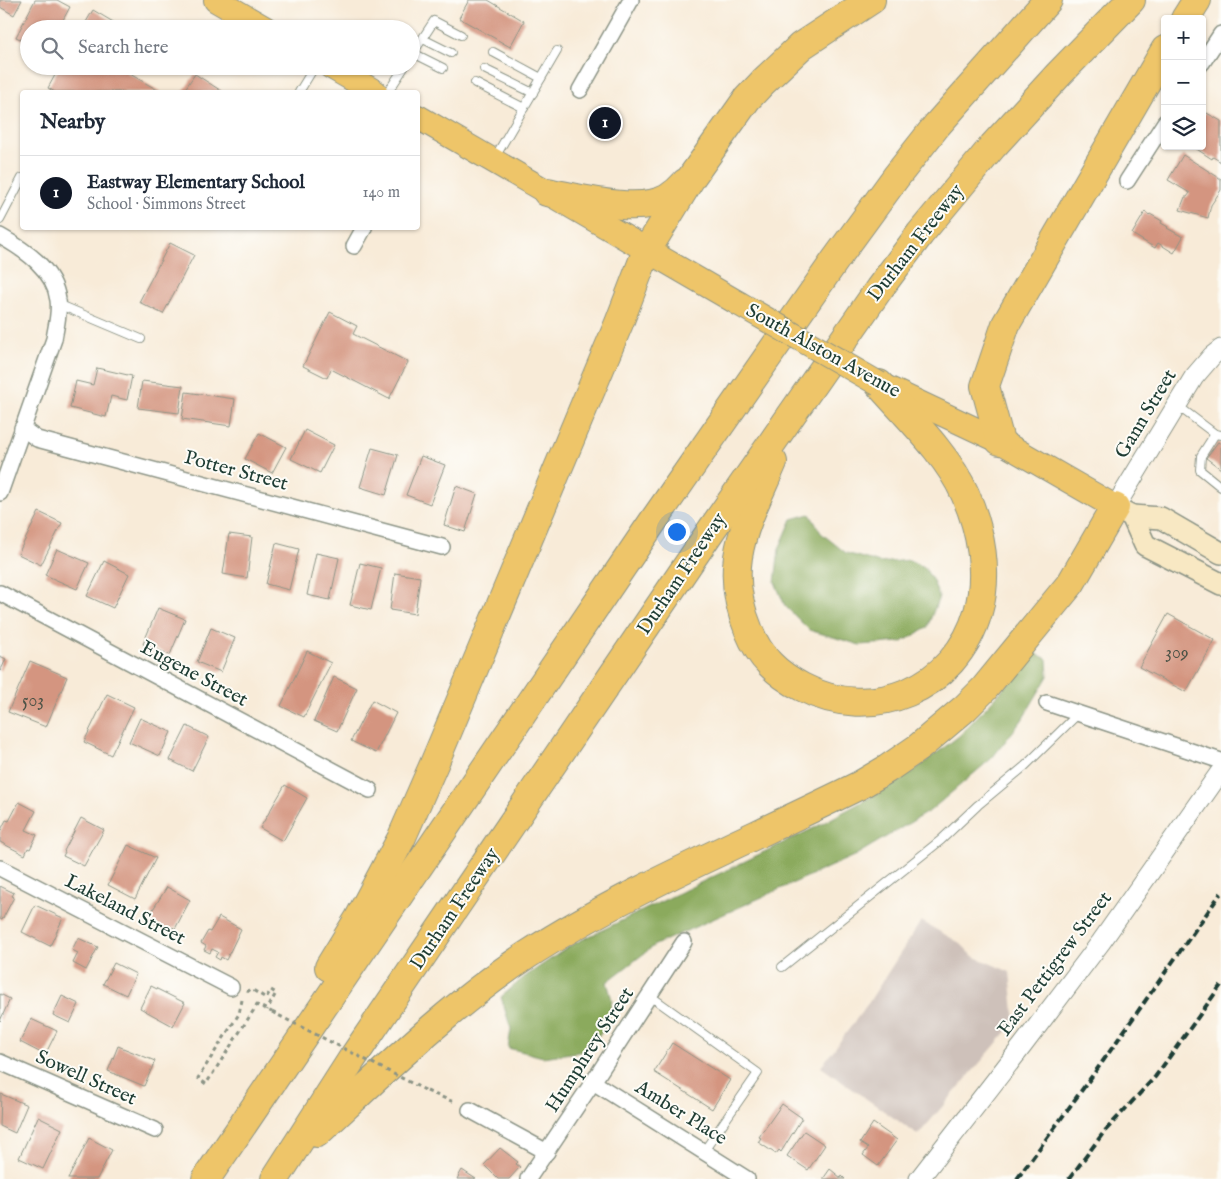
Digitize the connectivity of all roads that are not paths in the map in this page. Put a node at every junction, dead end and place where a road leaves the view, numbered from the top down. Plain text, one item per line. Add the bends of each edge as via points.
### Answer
1 (216, 0) edge
2 (631, 0) edge
3 (871, 0) edge
4 (1048, 0) edge
5 (1131, 0) edge
6 (1197, 0) edge
7 (1188, 15) edge
8 (250, 20) edge
9 (1221, 34) edge
10 (461, 35) dead end
11 (423, 39) junction
12 (420, 43) edge
13 (557, 51) dead end
14 (493, 52) dead end
15 (1216, 52) edge
16 (451, 53) dead end
17 (1161, 57) edge
18 (420, 58) edge
19 (1206, 61) edge
20 (442, 68) dead end
21 (484, 69) dead end
22 (309, 75) edge
23 (346, 75) edge
24 (399, 75) edge
25 (541, 78) junction
26 (474, 83) dead end
27 (300, 90) edge
28 (372, 90) edge
29 (389, 90) edge
30 (580, 90) dead end
31 (533, 93) junction
32 (524, 108) junction
33 (420, 124) edge
34 (1161, 128) edge
35 (493, 160) junction
36 (694, 175) junction
37 (1128, 181) dead end
38 (20, 182) edge
39 (547, 192) junction
40 (0, 220) edge
41 (363, 230) edge
42 (0, 236) edge
43 (354, 246) dead end
44 (647, 250) junction
45 (58, 304) junction
46 (141, 339) dead end
47 (1221, 349) edge
48 (879, 384) junction
49 (799, 403) junction
50 (1178, 406) junction
51 (22, 428) junction
52 (1218, 434) edge
53 (1000, 440) junction
54 (1220, 483) edge
55 (0, 492) edge
56 (1124, 512) junction
57 (442, 547) dead end
58 (1221, 553) edge
59 (1221, 584) edge
60 (0, 593) edge
61 (1047, 704) dead end
62 (1078, 714) junction
63 (1221, 761) edge
64 (1221, 771) edge
65 (370, 790) dead end
66 (0, 868) edge
67 (684, 942) dead end
68 (782, 967) dead end
69 (237, 991) road end
70 (649, 995) junction
71 (291, 1054) junction
72 (0, 1062) edge
73 (594, 1082) junction
74 (470, 1110) road end
75 (155, 1130) dead end
76 (704, 1151) junction
77 (546, 1152) junction
78 (281, 1170) edge
79 (206, 1179) edge
80 (528, 1179) edge
81 (747, 1179) edge
82 (919, 1179) edge

1 - 8 main road
2 - 30 street
3 - 36 highway via 801,46 764,81 730,122
4 - 71 highway via 937,125 836,259 654,520
5 - 49 highway, Durham Freeway via 993,146 920,234
6 - 7 highway
9 - 15 street
10 - 11 lane via 434,20
11 - 12 lane
11 - 16 lane
13 - 25 lane
14 - 25 lane
15 - 19 street
17 - 53 highway via 1006,324 985,386
18 - 20 lane
21 - 31 lane
22 - 27 lane
23 - 28 main road
24 - 29 lane
25 - 31 lane
26 - 32 lane
31 - 32 lane
32 - 35 lane
33 - 35 main road, South Alston Avenue
34 - 37 street
35 - 39 main road, South Alston Avenue
36 - 39 highway via 667,198 646,205 614,204
36 - 44 highway
38 - 40 lane
39 - 44 main road, South Alston Avenue
41 - 43 street
42 - 45 street via 36,260 51,280
44 - 48 main road, South Alston Avenue, bridge
44 - 71 highway via 434,764 400,839 318,987
45 - 46 lane
45 - 51 street via 54,339
47 - 50 street, Gann Street via 1194,377
48 - 49 highway via 924,435 959,482 980,538 982,592 969,634 946,667 926,684 877,702 817,695 790,680 772,667 759,651 740,610 736,585 743,530
48 - 53 main road, South Alston Avenue
49 - 78 highway, Durham Freeway via 352,1059
50 - 52 lane
50 - 56 street, Gann Street
51 - 55 street
51 - 57 street, Potter Street via 37,439
52 - 54 lane via 1201,456 1200,470
53 - 56 main road, South Alston Avenue
56 - 58 main road via 1161,518
56 - 59 main road via 1145,545
56 - 78 highway via 1058,601 984,689 919,747 860,785 610,906 525,957 433,1027
60 - 65 street, Eugene Street
61 - 62 street
62 - 63 street
62 - 68 lane via 941,840
64 - 82 street, East Pettigrew Street via 1101,942
66 - 69 street, Lakeland Street
67 - 70 street, Humphrey Street
70 - 73 street, Humphrey Street
70 - 76 lane via 758,1073
71 - 79 highway
72 - 75 street, Sowell Street
73 - 76 street, Amber Place
73 - 77 street, Humphrey Street
74 - 77 street
76 - 81 street, Amber Place
77 - 80 street, Humphrey Street

